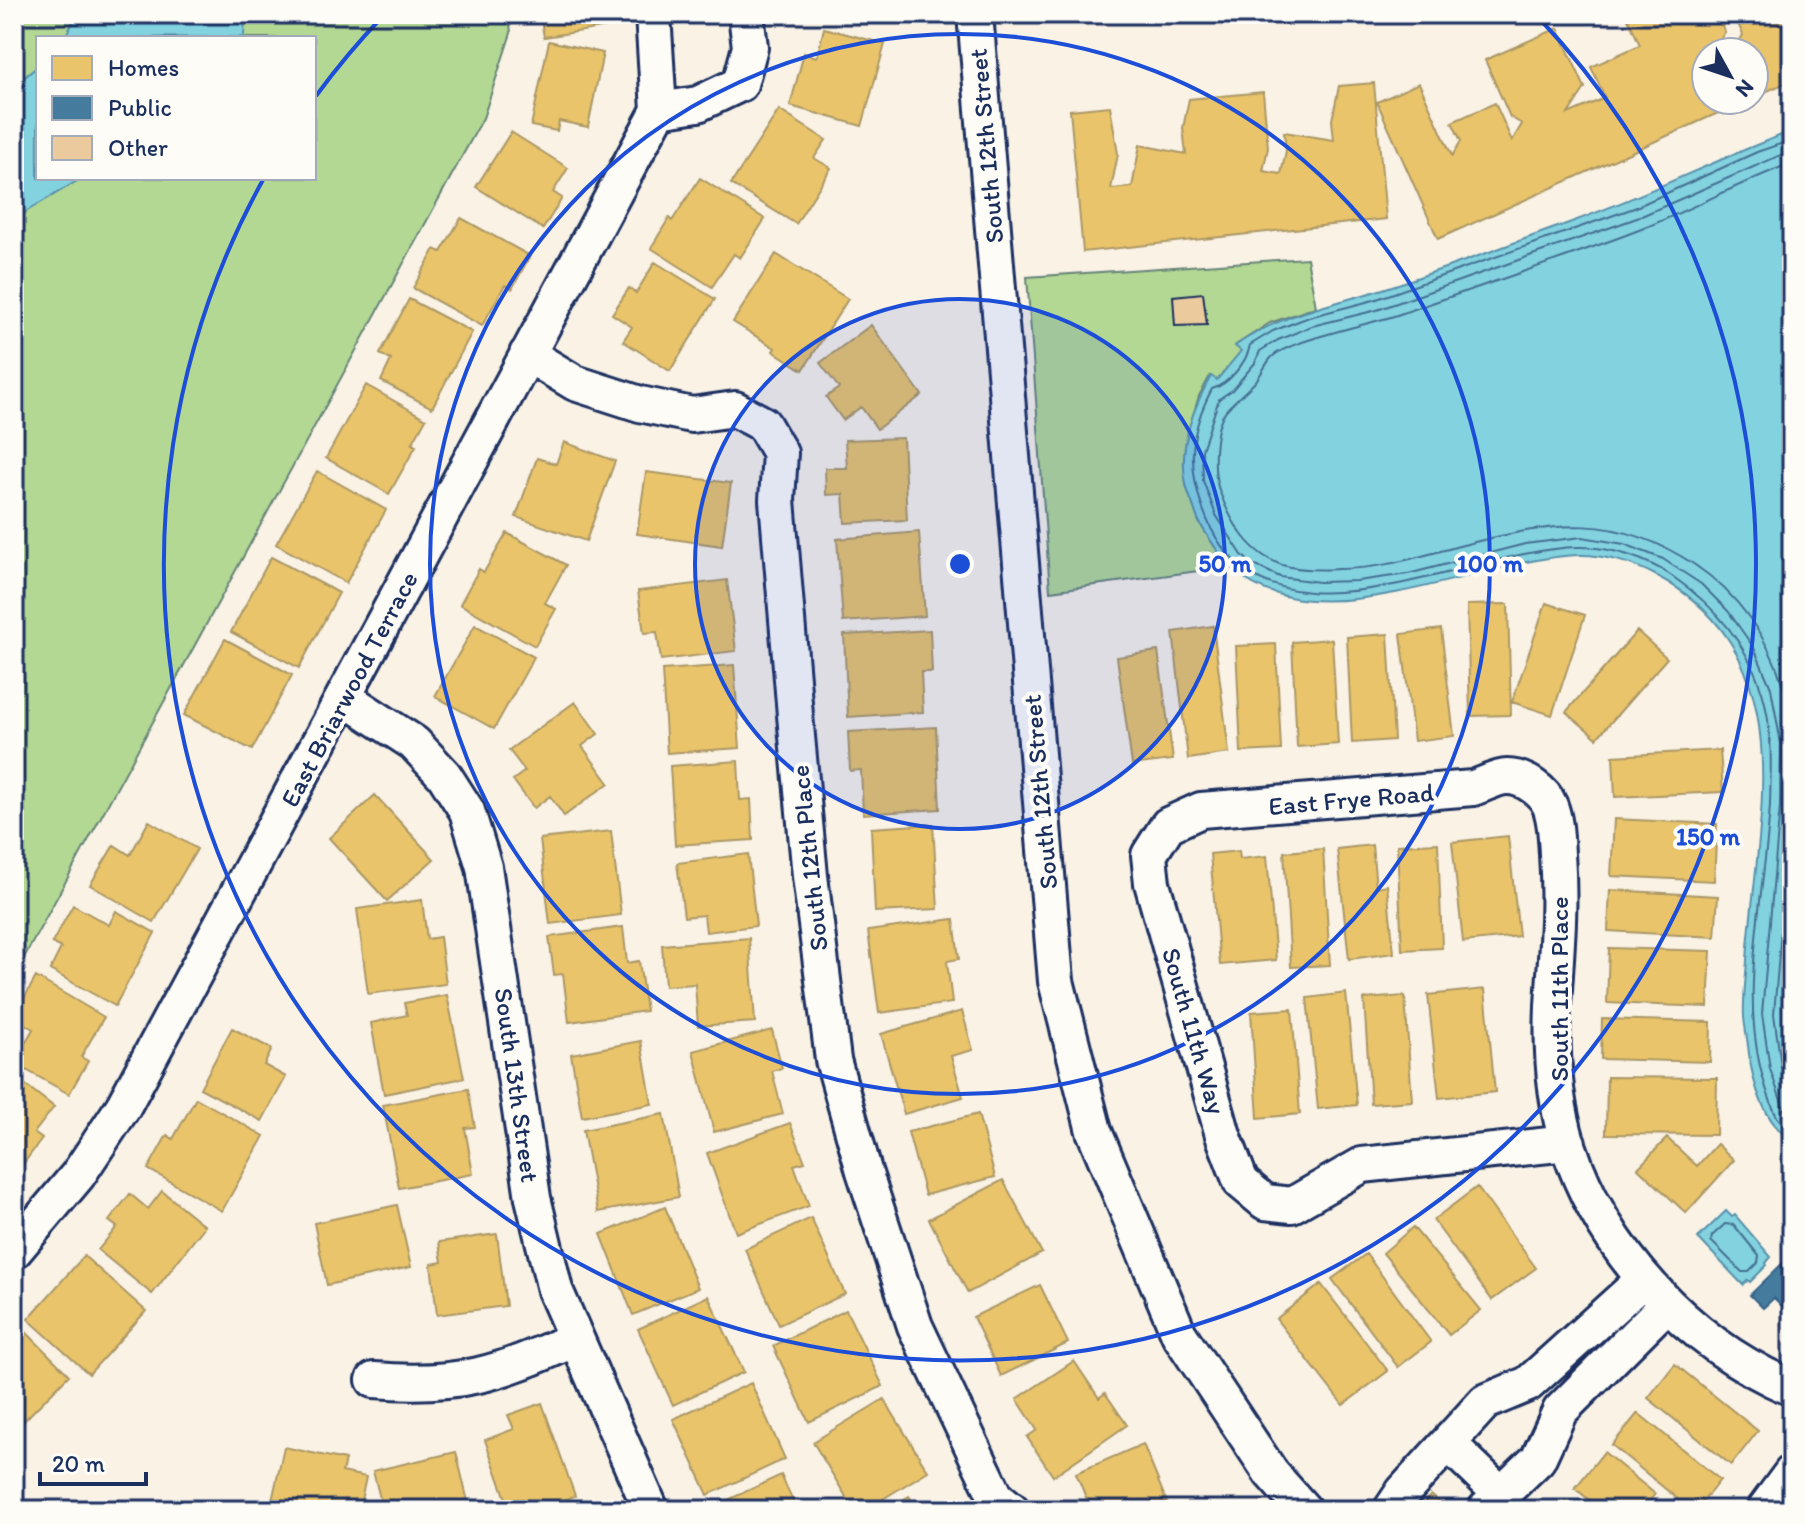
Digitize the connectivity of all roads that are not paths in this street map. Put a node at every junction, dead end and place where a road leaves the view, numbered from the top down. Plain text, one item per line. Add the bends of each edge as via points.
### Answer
1 (653, 14) edge
2 (746, 14) edge
3 (975, 14) edge
4 (659, 110) junction
5 (527, 354) junction
6 (345, 698) junction
7 (1534, 785) joint
8 (1168, 825) joint
9 (1568, 1143) junction
10 (14, 1251) edge
11 (1644, 1279) junction
12 (1667, 1304) junction
13 (575, 1339) junction
14 (374, 1380) dead end
15 (1792, 1388) edge
16 (1448, 1443) junction
17 (1792, 1472) edge
18 (1493, 1502) edge
19 (651, 1510) edge
20 (1012, 1510) edge
21 (1304, 1510) edge
22 (1391, 1510) edge
23 (1764, 1510) edge

1 - 4 street
2 - 4 street via 750,47 740,84 698,104
3 - 21 street, South 12th Street via 1056,981 1094,1131 1179,1334 1271,1473
4 - 5 street, East Briarwood Terrace
5 - 6 street, East Briarwood Terrace
5 - 20 street, South 12th Place via 575,383 640,404 692,415 735,409 763,424 780,453 777,500 796,729 833,1060 915,1326 996,1497
6 - 10 street, East Briarwood Terrace via 123,1107 78,1175
6 - 13 street, South 13th Street via 414,743 467,811 484,867 533,1198 555,1290
7 - 8 street, East Frye Road via 1507,777 1473,788 1201,810
7 - 9 street, South 11th Place via 1550,805 1556,831 1560,905 1553,1009 1555,1079
8 - 9 street, South 11th Way via 1149,855 1152,883 1223,1135 1241,1182 1265,1202 1292,1205 1362,1165
9 - 11 street, South 11th Place via 1587,1193
11 - 12 street, South 11th Place
11 - 16 street via 1528,1384 1485,1402
12 - 15 street, South 11th Place via 1740,1363
12 - 18 street via 1560,1411 1538,1459
13 - 14 street via 480,1377 439,1383
13 - 19 street, South 13th Street
16 - 18 street
16 - 22 street
17 - 23 street

